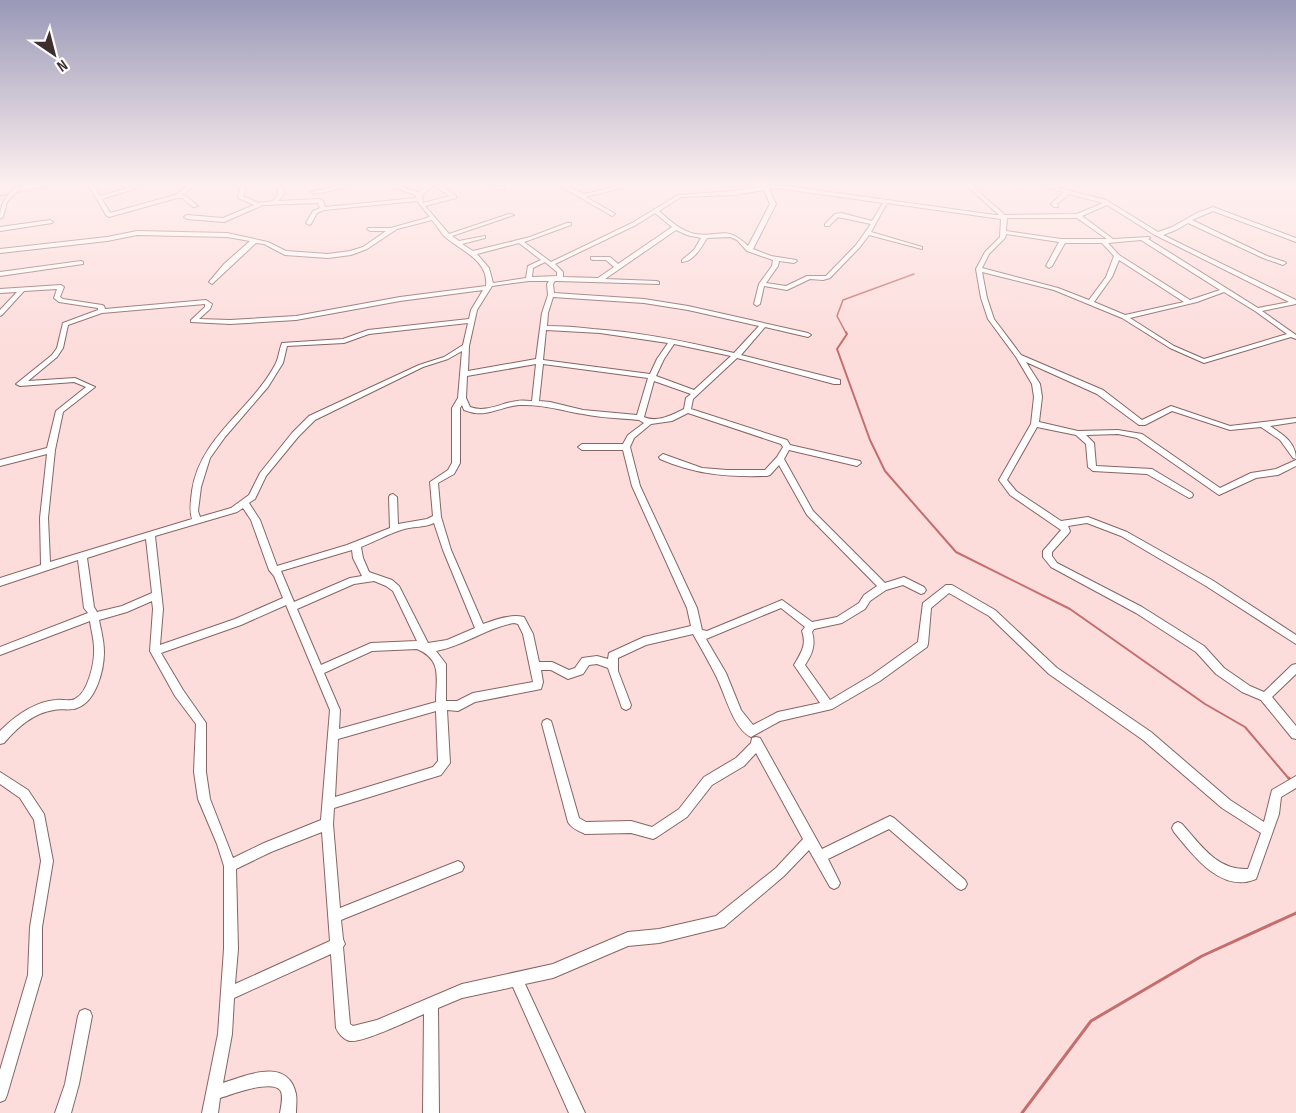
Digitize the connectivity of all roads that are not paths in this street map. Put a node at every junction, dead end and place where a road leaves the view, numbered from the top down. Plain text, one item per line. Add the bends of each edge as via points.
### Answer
1 (112, 238) edge
2 (237, 238) edge
3 (380, 238) edge
4 (451, 238) edge
5 (479, 238) edge
6 (529, 238) edge
7 (600, 238) edge
8 (661, 238) edge
9 (704, 238) edge
10 (736, 238) edge
11 (755, 238) edge
12 (863, 238) edge
13 (884, 238) edge
14 (1001, 238) edge
15 (1043, 238) edge
16 (1109, 238) edge
17 (1148, 238) edge
18 (1166, 238) edge
19 (1225, 238) edge
20 (1112, 240) junction
21 (1143, 240) junction
22 (254, 241) junction
23 (520, 241) junction
24 (1063, 241) junction
25 (1104, 241) junction
26 (458, 243) junction
27 (920, 248) dead end
28 (749, 250) junction
29 (0, 251) edge
30 (474, 253) junction
31 (1117, 256) junction
32 (593, 258) dead end
33 (776, 259) junction
34 (684, 261) dead end
35 (794, 261) dead end
36 (548, 262) junction
37 (81, 263) dead end
38 (1283, 263) dead end
39 (1048, 266) dead end
40 (618, 268) junction
41 (980, 269) junction
42 (0, 274) edge
43 (529, 279) junction
44 (555, 279) junction
45 (599, 280) junction
46 (212, 282) dead end
47 (657, 283) dead end
48 (762, 284) junction
49 (489, 286) junction
50 (23, 289) junction
51 (1225, 290) junction
52 (0, 291) edge
53 (551, 295) junction
54 (1091, 302) junction
55 (1189, 302) junction
56 (1296, 302) edge
57 (757, 304) dead end
58 (1257, 310) junction
59 (101, 311) junction
60 (0, 314) edge
61 (1124, 317) junction
62 (470, 321) junction
63 (763, 326) junction
64 (545, 328) junction
65 (808, 335) dead end
66 (1294, 336) edge
67 (673, 341) junction
68 (466, 346) junction
69 (734, 356) junction
70 (1019, 356) junction
71 (538, 361) junction
72 (465, 374) junction
73 (651, 377) junction
74 (837, 382) dead end
75 (696, 393) junction
76 (462, 398) junction
77 (535, 404) junction
78 (687, 410) junction
79 (645, 420) junction
80 (1296, 420) edge
81 (1035, 424) junction
82 (1264, 425) junction
83 (1078, 433) junction
84 (582, 447) dead end
85 (626, 447) junction
86 (787, 447) junction
87 (51, 450) junction
88 (1296, 456) edge
89 (663, 457) dead end
90 (780, 459) junction
91 (0, 463) edge
92 (857, 463) dead end
93 (1296, 463) edge
94 (1190, 495) dead end
95 (393, 497) dead end
96 (244, 503) junction
97 (437, 517) junction
98 (197, 521) junction
99 (1061, 524) junction
100 (394, 528) junction
101 (150, 534) junction
102 (356, 545) junction
103 (82, 556) junction
104 (46, 567) junction
105 (274, 570) junction
106 (372, 578) junction
107 (0, 582) edge
108 (883, 587) junction
109 (921, 590) dead end
110 (156, 595) junction
111 (290, 604) junction
112 (94, 615) junction
113 (811, 626) junction
114 (482, 630) junction
115 (698, 631) junction
116 (1296, 640) edge
117 (424, 647) junction
118 (0, 651) edge
119 (155, 651) junction
120 (613, 665) junction
121 (534, 666) junction
122 (1296, 668) edge
123 (318, 671) junction
124 (1265, 698) junction
125 (441, 705) junction
126 (626, 705) dead end
127 (828, 706) junction
128 (547, 724) dead end
129 (751, 732) junction
130 (1296, 734) edge
131 (335, 735) junction
132 (0, 739) edge
133 (757, 745) junction
134 (0, 777) edge
135 (1296, 781) edge
136 (329, 804) junction
137 (327, 824) junction
138 (1178, 828) dead end
139 (1267, 830) junction
140 (809, 841) junction
141 (819, 857) junction
142 (230, 866) junction
143 (458, 867) dead end
144 (834, 884) dead end
145 (961, 884) dead end
146 (336, 916) junction
147 (338, 944) junction
148 (516, 979) junction
149 (228, 994) junction
150 (431, 1004) junction
151 (86, 1016) dead end
152 (214, 1094) junction
153 (0, 1095) edge
154 (63, 1113) edge
155 (210, 1113) edge
156 (288, 1113) edge
157 (431, 1113) edge
158 (577, 1113) edge

1 - 29 street
2 - 22 street
3 - 22 street via 345,255 328,256 285,253
4 - 26 street
5 - 26 street
6 - 23 street
7 - 36 street
8 - 40 street
9 - 34 street
10 - 28 street
11 - 28 street
12 - 48 street via 825,279 809,277 787,288
13 - 27 street
14 - 41 street
15 - 24 street
16 - 20 street
17 - 21 street
18 - 56 street
19 - 38 street
20 - 21 street
20 - 25 street
21 - 51 street
22 - 46 street via 222,268
23 - 30 street
23 - 36 street
24 - 25 street
24 - 39 street
25 - 31 street
26 - 30 street
28 - 33 street
30 - 49 street via 484,263
31 - 54 street via 1109,277
31 - 55 street
32 - 40 street via 608,258
33 - 35 street
33 - 48 street
36 - 43 street via 530,267
36 - 44 street via 560,272
37 - 42 street
40 - 45 street
41 - 54 street
41 - 70 street via 991,319
43 - 44 street
43 - 49 street
44 - 45 street
44 - 53 street via 550,285
45 - 47 street
48 - 57 street
49 - 59 street via 279,319 193,321 208,308 206,302
49 - 62 street
50 - 52 street
50 - 59 street via 61,287 57,298 102,307
50 - 60 street
51 - 55 street
51 - 58 street
53 - 63 street via 644,301 707,311
53 - 64 street
54 - 61 street
55 - 61 street
56 - 58 street
58 - 66 street
59 - 87 street via 65,324 55,356 20,384 64,380 90,385 90,390 60,411
61 - 66 street via 1172,347 1204,361
62 - 68 street
62 - 98 street via 368,332 344,341 284,344 280,363 264,387 206,458 197,487
63 - 65 street
63 - 69 street
64 - 67 street
64 - 71 street
67 - 69 street
67 - 73 street
68 - 72 street
68 - 96 street via 312,418
69 - 74 street
69 - 75 street
70 - 81 street via 1036,384
70 - 82 street via 1100,392 1142,423 1171,408 1230,428
71 - 72 street
71 - 73 street
71 - 77 street
72 - 76 street
73 - 75 street
73 - 79 street
75 - 78 street
76 - 77 street via 467,408 474,411 517,403
76 - 97 street via 456,408 455,468 434,482
77 - 79 street
78 - 79 street via 669,419
78 - 86 street via 776,439
79 - 85 street
80 - 82 street
81 - 83 street
81 - 99 street via 1003,480 1013,493
82 - 88 street via 1283,438
83 - 93 street via 1139,436 1219,492 1254,475 1278,472
83 - 94 street via 1090,442 1092,467 1096,470 1149,471
84 - 85 street
85 - 115 street via 636,486 692,608
86 - 90 street
86 - 92 street
87 - 91 street
87 - 104 street via 44,519
89 - 90 street via 687,469 733,473 767,473
90 - 108 street via 810,513
95 - 100 street
96 - 98 street
96 - 105 street via 256,516
97 - 100 street
97 - 114 street
98 - 101 street
99 - 116 street via 1088,520 1125,534
99 - 124 street via 1066,531 1046,554 1054,564 1139,610 1200,649 1238,683
100 - 102 street
101 - 103 street
101 - 110 street
102 - 105 street
102 - 106 street via 365,574
103 - 104 street
103 - 112 street via 89,608
104 - 107 street
105 - 111 street
106 - 111 street
106 - 117 street via 396,589
108 - 109 street via 904,581
108 - 113 street via 839,620
110 - 112 street via 124,609
110 - 119 street
111 - 119 street
111 - 123 street
112 - 118 street
112 - 132 street via 100,653 83,699 75,705 56,704 27,715
113 - 115 street via 782,604 707,635
113 - 127 street via 807,631 808,652 799,665
114 - 117 street via 452,642
114 - 121 street via 521,620 528,633
115 - 120 street via 644,641 614,656
115 - 129 street via 737,713
117 - 123 street via 371,647
117 - 125 street via 441,664
119 - 142 street via 201,723 204,799
120 - 121 street via 597,660 586,662 579,671 568,675 552,666
120 - 126 street
121 - 125 street via 537,687 473,698 458,706
122 - 124 street
123 - 131 street via 335,710
124 - 130 street
125 - 131 street
125 - 136 street via 444,764 437,771
127 - 129 street via 778,717
127 - 139 street via 923,644 926,606 949,588 992,613 1053,671 1147,736 1226,804
128 - 133 street via 574,822 585,828 631,827 653,833 683,813 708,781 740,762
129 - 133 street
131 - 136 street
133 - 140 street
134 - 153 street via 24,794 40,818 47,861 36,927 35,975
135 - 139 street via 1276,794
136 - 137 street
137 - 142 street
137 - 146 street
138 - 139 street via 1213,867 1235,878 1252,875
140 - 141 street
140 - 148 street via 780,872 719,922 628,939 553,971
141 - 144 street
141 - 145 street via 890,822
142 - 149 street
143 - 146 street
146 - 147 street
147 - 149 street
147 - 150 street via 343,1028 351,1034
148 - 150 street via 462,991
148 - 158 street
149 - 152 street
150 - 157 street
151 - 154 street
152 - 155 street
152 - 156 street via 269,1077 281,1080 288,1087

